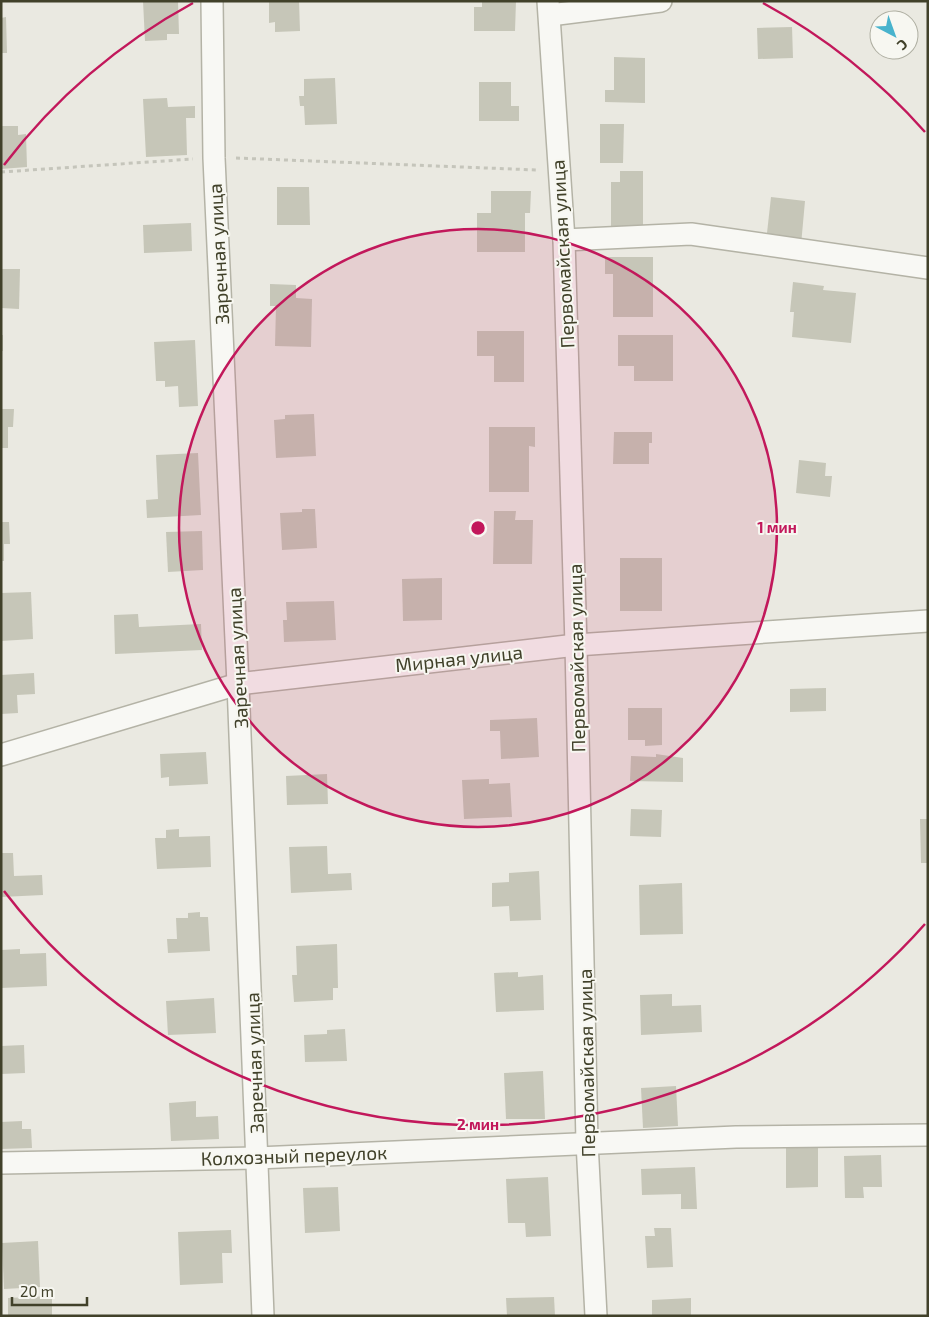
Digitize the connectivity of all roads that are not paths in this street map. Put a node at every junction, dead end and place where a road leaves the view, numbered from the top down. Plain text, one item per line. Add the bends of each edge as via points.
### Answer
1 (212, 1) edge
2 (661, 1) edge
3 (549, 8) edge
4 (564, 240) junction
5 (928, 268) edge
6 (928, 621) edge
7 (576, 645) junction
8 (238, 684) junction
9 (1, 755) edge
10 (928, 1135) edge
11 (587, 1142) junction
12 (258, 1158) junction
13 (1, 1163) edge
14 (263, 1316) edge
15 (596, 1316) edge

1 - 8 street, Заречная улица via 214,158
2 - 3 street
3 - 4 street, Первомайская улица
4 - 5 street via 691,234
4 - 7 street, Первомайская улица
6 - 7 street, Мирная улица
7 - 8 street, Мирная улица
7 - 11 street, Первомайская улица
8 - 9 street, Мирная улица
8 - 12 street, Заречная улица
10 - 11 street, Колхозный переулок via 736,1136
11 - 12 street, Колхозный переулок
11 - 15 street, Первомайская улица
12 - 13 street, Колхозный переулок
12 - 14 street, Заречная улица

